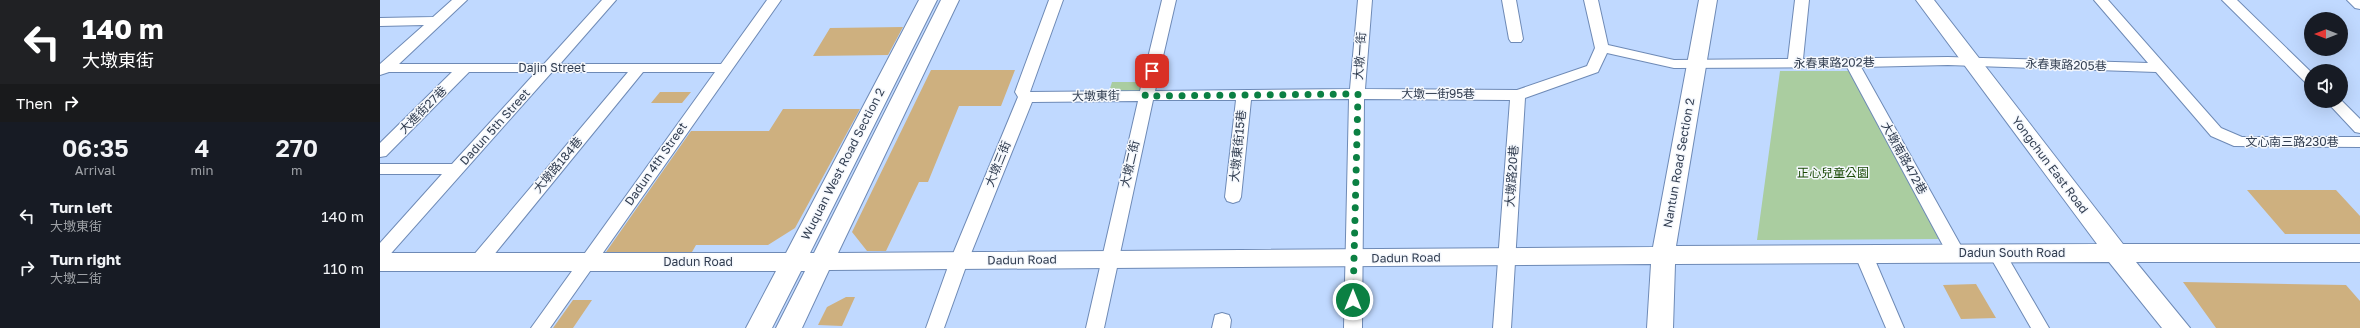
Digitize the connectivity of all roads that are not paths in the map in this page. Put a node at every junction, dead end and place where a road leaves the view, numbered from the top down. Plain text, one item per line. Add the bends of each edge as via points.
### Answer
1 (460, 0) edge
2 (609, 0) edge
3 (774, 0) edge
4 (928, 0) edge
5 (950, 0) edge
6 (1056, 0) edge
7 (1169, 0) edge
8 (1365, 0) edge
9 (1509, 0) edge
10 (1591, 0) edge
11 (1708, 0) edge
12 (1802, 0) edge
13 (1925, 0) edge
14 (2101, 0) edge
15 (2229, 0) edge
16 (2354, 0) edge
17 (2360, 5) edge
18 (437, 21) junction
19 (380, 22) edge
20 (1516, 39) dead end
21 (1602, 48) junction
22 (1971, 62) junction
23 (1852, 63) junction
24 (1795, 64) junction
25 (1697, 65) junction
26 (548, 67) junction
27 (465, 68) junction
28 (639, 68) junction
29 (724, 68) junction
30 (2160, 68) junction
31 (382, 70) edge
32 (2304, 73) edge
33 (1358, 94) junction
34 (1518, 95) junction
35 (1145, 96) junction
36 (1244, 96) junction
37 (1026, 97) junction
38 (2340, 108) edge
39 (2360, 128) edge
40 (2360, 142) edge
41 (380, 152) edge
42 (380, 169) edge
43 (457, 169) junction
44 (1233, 197) dead end
45 (1956, 253) junction
46 (1997, 253) junction
47 (2360, 253) edge
48 (380, 254) edge
49 (1863, 254) junction
50 (2117, 254) junction
51 (1663, 255) junction
52 (1506, 257) junction
53 (1109, 258) junction
54 (1353, 259) junction
55 (959, 261) junction
56 (380, 262) edge
57 (478, 262) junction
58 (586, 262) junction
59 (792, 262) junction
60 (820, 262) junction
61 (540, 328) edge
62 (758, 328) edge
63 (789, 328) edge
64 (935, 328) edge
65 (1095, 328) edge
66 (1353, 328) edge
67 (1502, 328) edge
68 (1660, 328) edge
69 (1895, 328) edge
70 (2040, 328) edge
71 (2177, 328) edge

1 - 18 street
2 - 26 street, Dadun 5th Street
3 - 29 street, Dadun 4th Street
4 - 59 street, Wuquan West Road Section 2
5 - 60 street, Wuquan West Road Section 2
6 - 37 street, 大墩三街 via 1022,92
7 - 35 street, 大墩二街
8 - 33 street, 大墩一街
9 - 20 street
10 - 21 street
11 - 25 street, Nantun Road Section 2
12 - 24 street
13 - 22 street, Yongchun East Road
14 - 30 street, 文心南三路230巷
15 - 32 street
16 - 17 street
18 - 19 street
18 - 31 street
21 - 25 street, 永春東路202巷 via 1674,64
21 - 34 street, 大墩一街95巷 via 1593,69
22 - 23 street, 永春東路202巷
22 - 30 street, 永春東路205巷
22 - 50 street, Yongchun East Road
23 - 24 street, 永春東路202巷
23 - 45 street, 大墩南路472巷
24 - 25 street, 永春東路202巷
25 - 51 street, Nantun Road Section 2
26 - 27 street, Dajin Street
26 - 28 street, Dajin Street
26 - 43 street, Dadun 5th Street
27 - 31 street, Dajin Street
27 - 41 street, 大進街27巷
28 - 29 street, Dajin Street
28 - 57 street, 大墩路184巷
29 - 58 street, Dadun 4th Street
30 - 40 street, 文心南三路230巷 via 2216,132 2226,137 2240,142
33 - 34 street, 大墩一街95巷
33 - 36 street, 大墩東街
33 - 54 street, 大墩一街
34 - 52 street, 大墩路20巷
35 - 36 street, 大墩東街
35 - 37 street, 大墩東街
35 - 53 street, 大墩二街
36 - 44 street, 大墩東街15巷
37 - 55 street, 大墩三街
38 - 39 street
42 - 43 street
43 - 48 street, Dadun 5th Street
45 - 46 street, Dadun South Road
45 - 49 street, Dadun South Road
46 - 50 street, Dadun South Road
46 - 70 street
47 - 50 street, Dadun South Road
49 - 51 street, Dadun South Road
49 - 69 street
50 - 71 street, Yongchun East Road
51 - 52 street, Dadun Road
51 - 68 street, Nantun Road Section 2
52 - 54 street, Dadun Road
52 - 67 street, 大墩路20巷
53 - 54 street, Dadun Road
53 - 55 street, Dadun Road
53 - 65 street, 大墩二街
54 - 66 street, 大墩一街
55 - 60 street, Dadun Road
55 - 64 street, 大墩三街
56 - 57 street, Dadun Road
57 - 58 street, Dadun Road
58 - 59 street, Dadun Road
58 - 61 street, Dadun 4th Street
59 - 60 street, Dadun Road
59 - 62 street, Wuquan West Road Section 2
60 - 63 street, Wuquan West Road Section 2

